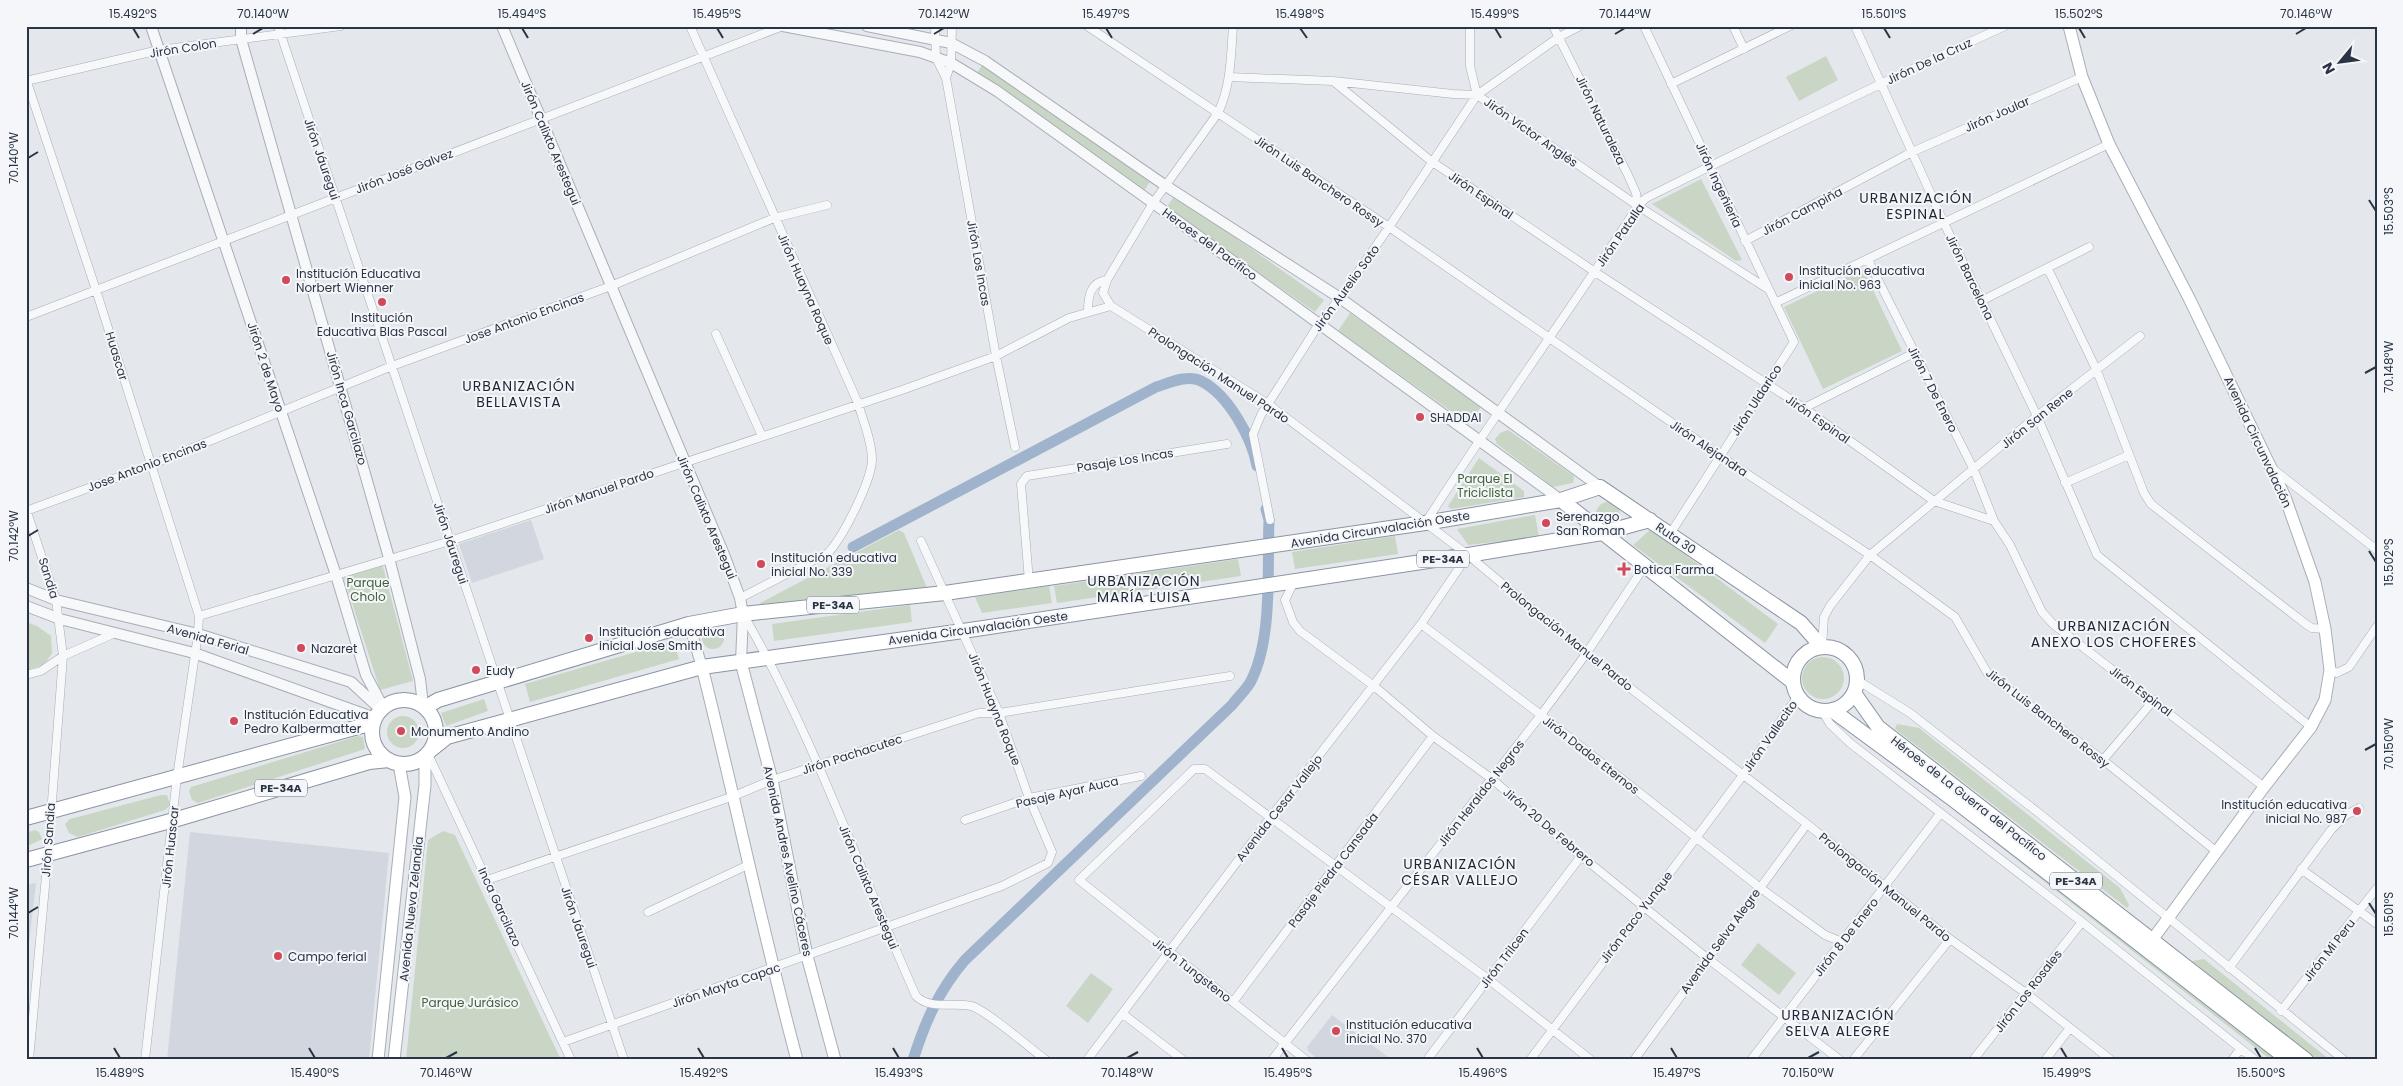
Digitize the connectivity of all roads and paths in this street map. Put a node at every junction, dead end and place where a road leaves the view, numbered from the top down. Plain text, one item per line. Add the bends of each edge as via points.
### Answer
1 (151, 26) edge
2 (241, 26) edge
3 (341, 26) edge
4 (502, 26) edge
5 (690, 26) edge
6 (783, 26) edge
7 (867, 26) edge
8 (935, 26) edge
9 (1088, 26) edge
10 (1233, 26) edge
11 (1470, 26) edge
12 (1554, 26) edge
13 (1580, 26) edge
14 (1644, 26) edge
15 (1733, 26) edge
16 (1790, 26) edge
17 (1855, 26) edge
18 (2005, 26) edge
19 (2068, 26) edge
20 (954, 27) edge
21 (279, 30) edge
22 (1560, 37) junction
23 (242, 38) junction
24 (935, 39) junction
25 (951, 43) junction
26 (1744, 49) junction
27 (159, 50) junction
28 (702, 57) junction
29 (936, 58) junction
30 (951, 63) junction
31 (1229, 77) junction
32 (2082, 77) junction
33 (946, 78) junction
34 (26, 81) edge
35 (1333, 81) junction
36 (1880, 83) junction
37 (1671, 84) junction
38 (1477, 94) junction
39 (1218, 113) junction
40 (541, 119) junction
41 (2109, 144) junction
42 (1912, 152) junction
43 (1431, 161) junction
44 (1710, 166) junction
45 (1166, 186) junction
46 (335, 198) junction
47 (1153, 203) junction
48 (827, 205) dead end
49 (1638, 206) junction
50 (292, 215) junction
51 (774, 218) junction
52 (1944, 223) junction
53 (1389, 228) junction
54 (225, 241) junction
55 (1745, 241) junction
56 (2089, 247) dead end
57 (1868, 260) junction
58 (2048, 269) junction
59 (1595, 272) junction
60 (1107, 280) junction
61 (611, 286) junction
62 (96, 290) junction
63 (1768, 290) junction
64 (1340, 298) junction
65 (1981, 300) junction
66 (1775, 303) junction
67 (1111, 306) junction
68 (1088, 311) junction
69 (26, 317) edge
70 (1319, 324) junction
71 (716, 334) dead end
72 (2140, 336) dead end
73 (1550, 338) junction
74 (1794, 342) joint
75 (1914, 353) junction
76 (996, 356) junction
77 (392, 366) junction
78 (2097, 371) junction
79 (1767, 384) junction
80 (341, 386) junction
81 (858, 403) junction
82 (1268, 404) junction
83 (1804, 408) junction
84 (280, 411) junction
85 (1497, 413) junction
86 (2037, 416) junction
87 (762, 436) junction
88 (1479, 439) junction
89 (1227, 444) dead end
90 (1015, 447) dead end
91 (2129, 455) junction
92 (1720, 456) junction
93 (684, 462) junction
94 (150, 465) junction
95 (2273, 469) junction
96 (1974, 470) junction
97 (2065, 483) junction
98 (1600, 487) junction
99 (1561, 500) junction
100 (1934, 501) junction
101 (26, 510) edge
102 (1270, 520) dead end
103 (1650, 520) junction
104 (1994, 521) junction
105 (1425, 524) junction
106 (1602, 534) junction
107 (1670, 534) junction
108 (450, 541) junction
109 (921, 541) dead end
110 (2377, 550) edge
111 (1468, 555) junction
112 (1870, 555) junction
113 (389, 558) junction
114 (1644, 567) junction
115 (336, 574) junction
116 (1029, 581) junction
117 (1289, 582) junction
118 (26, 588) edge
119 (945, 593) junction
120 (740, 598) junction
121 (56, 600) junction
122 (26, 606) edge
123 (743, 614) junction
124 (199, 616) junction
125 (60, 619) junction
126 (689, 624) junction
127 (1422, 624) junction
128 (2377, 626) edge
129 (2326, 629) junction
130 (963, 631) junction
131 (113, 634) junction
132 (198, 634) junction
133 (1822, 647) junction
134 (194, 653) junction
135 (1586, 654) junction
136 (63, 656) junction
137 (768, 657) junction
138 (741, 662) junction
139 (702, 667) junction
140 (2330, 670) junction
141 (26, 675) edge
142 (1230, 676) dead end
143 (1793, 682) junction
144 (498, 683) junction
145 (1374, 686) junction
146 (1855, 687) junction
147 (1798, 696) junction
148 (2154, 700) junction
149 (424, 706) junction
150 (1827, 711) junction
151 (999, 713) junction
152 (378, 714) junction
153 (1541, 715) junction
154 (510, 720) junction
155 (2311, 728) junction
156 (1433, 736) junction
157 (428, 753) junction
158 (2103, 760) junction
159 (394, 762) junction
160 (818, 765) junction
161 (1743, 775) junction
162 (1141, 776) dead end
163 (177, 777) junction
164 (1492, 779) junction
165 (772, 780) junction
166 (2264, 787) junction
167 (734, 796) junction
168 (1029, 798) junction
169 (2359, 808) dead end
170 (50, 811) junction
171 (1940, 814) junction
172 (26, 818) edge
173 (1271, 818) junction
174 (174, 820) junction
175 (965, 820) dead end
176 (1808, 824) junction
177 (1696, 837) junction
178 (1052, 852) joint
179 (2217, 852) junction
180 (48, 854) junction
181 (555, 855) junction
182 (1581, 856) junction
183 (26, 860) edge
184 (750, 864) junction
185 (1336, 866) junction
186 (2301, 869) junction
187 (487, 880) junction
188 (1886, 886) junction
189 (1759, 887) junction
190 (2377, 888) edge
191 (1644, 906) junction
192 (1391, 907) junction
193 (2360, 911) junction
194 (648, 912) dead end
195 (2168, 919) junction
196 (2082, 922) junction
197 (2377, 924) edge
198 (886, 929) junction
199 (1950, 939) junction
200 (1842, 942) junction
201 (2150, 944) junction
202 (1169, 952) junction
203 (807, 956) junction
204 (1707, 958) junction
205 (2229, 968) junction
206 (772, 969) junction
207 (1488, 979) junction
208 (2027, 994) junction
209 (1233, 1002) junction
210 (2281, 1011) junction
211 (1124, 1014) junction
212 (1783, 1017) junction
213 (612, 1024) junction
214 (2070, 1028) junction
215 (1552, 1030) junction
216 (563, 1042) junction
217 (1284, 1043) junction
218 (2240, 1049) junction
219 (29, 1060) edge
220 (145, 1060) edge
221 (378, 1060) edge
222 (394, 1060) edge
223 (571, 1060) edge
224 (624, 1060) edge
225 (797, 1060) edge
226 (835, 1060) edge
227 (1046, 1060) edge
228 (1087, 1060) edge
229 (1183, 1060) edge
230 (1272, 1060) edge
231 (1306, 1060) edge
232 (1427, 1060) edge
233 (1530, 1060) edge
234 (1591, 1060) edge
235 (1634, 1060) edge
236 (1750, 1060) edge
237 (1840, 1060) edge
238 (1852, 1060) edge
239 (1973, 1060) edge
240 (2045, 1060) edge
241 (2111, 1060) edge
242 (2232, 1060) edge
243 (2254, 1060) edge
244 (2289, 1060) edge
245 (2306, 1060) edge
246 (2344, 1060) edge

1 - 27 street, Jirón 2 de Mayo
2 - 23 street, Jirón Inca Garcilazo
3 - 21 street, Jirón Colon
4 - 40 street, Jirón Calixto Arestegui
5 - 28 street, Jirón Huayna Roque
6 - 28 street, Jirón José Galvez
6 - 29 street, Heroes del Pacífico via 920,52
7 - 24 street, Heroes del Pacífico
8 - 24 street
9 - 39 street, Jirón Luis Banchero Rossy
10 - 31 street
11 - 38 street via 1470,66
12 - 22 street, Jirón Naturaleza
13 - 22 street
14 - 37 street, Jirón Ingeñiería
15 - 26 street
16 - 26 street
17 - 36 street, Jirón Barcelona
18 - 36 street, Jirón De la Cruz
19 - 32 main road, Avenida Circunvalación
20 - 25 street
21 - 23 street, Jirón Colon
21 - 46 street, Jirón Jáuregui
22 - 38 street
22 - 49 street, Jirón Naturaleza via 1628,175
23 - 27 street, Jirón Colon
23 - 50 street, Jirón Inca Garcilazo
24 - 25 street, Heroes del Pacífico
24 - 29 street
25 - 30 street
25 - 45 street, Heroes del Pacífico via 985,61
26 - 37 street
27 - 34 street, Jirón Colon
27 - 54 street, Jirón 2 de Mayo
28 - 40 street, Jirón José Galvez
28 - 51 street, Jirón Huayna Roque
29 - 30 street, Heroes del Pacífico
29 - 33 street
30 - 33 street
30 - 47 street, Heroes del Pacífico via 997,91
31 - 35 street, Jirón Víctor Anglés
31 - 39 street
32 - 41 main road, Avenida Circunvalación
32 - 42 street, Jirón Joular
33 - 76 street, Jirón Los Incas
34 - 62 street, Huascar
35 - 38 street, Jirón Víctor Anglés
35 - 43 street, Jirón Espinal
36 - 42 street, Jirón Barcelona
36 - 44 street, Jirón Patalla
37 - 44 street, Jirón Ingeñiería
38 - 43 street, Jirón Aurelio Soto
38 - 49 street, Jirón Víctor Anglés
39 - 45 street
39 - 53 street, Jirón Luis Banchero Rossy
40 - 46 street, Jirón José Galvez
40 - 61 street, Jirón Calixto Arestegui
41 - 52 street
41 - 95 main road, Avenida Circunvalación
42 - 52 street, Jirón Barcelona
42 - 55 street, Jirón Campiña
43 - 53 street, Jirón Aurelio Soto
43 - 59 street, Jirón Espinal
44 - 49 street, Jirón Patalla via 1646,198
44 - 55 street, Jirón Ingeñiería
45 - 47 street
45 - 64 street, Heroes del Pacífico
46 - 50 street, Jirón José Galvez
46 - 77 street, Jirón Jáuregui
47 - 60 street
47 - 70 street, Heroes del Pacífico
48 - 51 street, Jose Antonio Encinas
49 - 59 street, Jirón Patalla
49 - 63 street, Jirón Víctor Anglés
50 - 54 street, Jirón José Galvez
50 - 80 street, Jirón Inca Garcilazo
51 - 61 street, Jose Antonio Encinas
51 - 81 street, Jirón Huayna Roque
52 - 57 street
52 - 65 street, Jirón Barcelona
53 - 64 street, Jirón Aurelio Soto
53 - 73 street, Jirón Luis Banchero Rossy
54 - 62 street, Jirón José Galvez
54 - 84 street, Jirón 2 de Mayo
55 - 63 street, Jirón Ingeñiería
56 - 58 street
57 - 66 street
57 - 75 street, Jirón 7 De Enero
58 - 65 street
58 - 78 street
59 - 73 street, Jirón Patalla
59 - 79 street, Jirón Espinal
60 - 67 street via 1103,293
60 - 68 street via 1092,287
61 - 77 street, Jose Antonio Encinas
61 - 93 street, Jirón Calixto Arestegui
62 - 69 street, Jirón José Galvez
62 - 94 street, Huascar
63 - 66 street, Jirón Ingeñiería
64 - 70 street, Jirón Aurelio Soto
64 - 85 street, Heroes del Pacífico
65 - 86 street, Jirón Barcelona
66 - 74 street, Jirón Ingeñiería
67 - 68 street
67 - 82 street, Prolongación Manuel Pardo
68 - 76 street
70 - 82 street, Jirón Aurelio Soto
70 - 88 street, Heroes del Pacífico
71 - 87 street
72 - 78 street, Jirón San Rene
73 - 85 street, Jirón Patalla
73 - 92 street, Jirón Alejandra
74 - 79 street, Jirón Uldarico
75 - 83 street
75 - 96 street, Jirón 7 De Enero
76 - 81 street, Jirón Manuel Pardo
76 - 90 street, Jirón Los Incas
77 - 80 street, Jose Antonio Encinas
77 - 108 street, Jirón Jáuregui
78 - 86 street, Jirón San Rene
78 - 91 street
79 - 83 street, Jirón Espinal
79 - 92 street, Jirón Uldarico
80 - 84 street, Jose Antonio Encinas
80 - 113 street, Jirón Inca Garcilazo
81 - 87 street, Jirón Manuel Pardo
81 - 120 street, Jirón Huayna Roque via 872,460 858,502 835,545 828,553
82 - 102 street, Jirón Aurelio Soto via 1253,434
82 - 105 street, Prolongación Manuel Pardo
83 - 100 street, Jirón Espinal
84 - 94 street, Jose Antonio Encinas
84 - 115 street, Jirón 2 de Mayo
85 - 88 street, Jirón Patalla
85 - 98 street, Heroes del Pacífico
86 - 96 street, Jirón San Rene
86 - 97 street, Jirón Barcelona
87 - 93 street, Jirón Manuel Pardo
88 - 99 street, Heroes del Pacífico
88 - 105 street, Jirón Patalla
89 - 116 street, Pasaje Los Incas via 1027,476 1021,484
91 - 97 street
91 - 129 street via 2151,504 2307,625
92 - 107 street, Jirón Uldarico
92 - 112 street, Jirón Alejandra
93 - 108 street, Jirón Manuel Pardo
93 - 120 street, Jirón Calixto Arestegui
94 - 101 street, Jose Antonio Encinas
94 - 124 street, Huascar
95 - 110 street
95 - 129 main road, Avenida Circunvalación via 2303,542
96 - 100 street, Jirón San Rene
96 - 104 street, Jirón 7 De Enero
97 - 155 street, Jirón Barcelona via 2102,561
98 - 99 highway, Avenida Circunvalación Oeste / PE-34A
98 - 103 highway, Ruta 30 / PE-34A
99 - 105 highway, Avenida Circunvalación Oeste / PE-34A
99 - 106 highway, Heroes del Pacífico
100 - 104 street, Jirón Espinal
100 - 112 street, Jirón San Rene
101 - 121 street, Sandia
103 - 106 highway, Avenida Circunvalación Oeste / PE-34A
103 - 107 highway, Ruta 30 / PE-34A
104 - 148 street, Jirón Espinal via 2010,545 2042,612 2063,632
105 - 111 street, Prolongación Manuel Pardo
105 - 116 highway, Avenida Circunvalación Oeste / PE-34A
106 - 111 highway, Avenida Circunvalación Oeste / PE-34A
106 - 114 highway
107 - 133 highway, Ruta 30 / PE-34A via 1801,624
108 - 113 street, Jirón Manuel Pardo
108 - 144 street, Jirón Jáuregui
109 - 119 street, Jirón Huayna Roque
111 - 117 highway, Avenida Circunvalación Oeste / PE-34A
111 - 127 street, Avenida Cesar Vallejo
111 - 135 street, Prolongación Manuel Pardo
112 - 133 street, Jirón San Rene via 1824,617
112 - 158 street, Jirón Luis Banchero Rossy via 1955,616 1988,674
113 - 115 street, Jirón Manuel Pardo
113 - 149 street, Jirón Inca Garcilazo
114 - 135 street, Jirón Heraldos Negros
114 - 143 highway
115 - 124 street, Jirón Manuel Pardo
115 - 152 street, Jirón 2 de Mayo
116 - 119 highway, Avenida Circunvalación Oeste / PE-34A
117 - 130 highway, Avenida Circunvalación Oeste / PE-34A
117 - 145 street, Jirón 20 De Febrero via 1285,600 1300,631
118 - 121 street, Avenida Ferial
119 - 123 highway, Avenida Circunvalación Oeste / PE-34A
119 - 130 street, Jirón Huayna Roque
120 - 123 street, Jirón Calixto Arestegui
121 - 125 street, Sandia
121 - 132 street, Avenida Ferial
122 - 125 street, Avenida Ferial
123 - 126 highway, Avenida Circunvalación Oeste / PE-34A
123 - 137 street, Jirón Calixto Arestegui
123 - 138 street
124 - 132 street, Huascar
125 - 131 street, Avenida Ferial
125 - 136 street, Jirón Sandia
126 - 139 street
126 - 144 highway, Avenida Circunvalación Oeste / PE-34A
127 - 145 street, Avenida Cesar Vallejo
127 - 153 street, Jirón Dados Eternos
128 - 140 street via 2349,667 2337,673
129 - 140 main road, Avenida Circunvalación
130 - 137 highway, Avenida Circunvalación Oeste / PE-34A
130 - 151 street, Jirón Huayna Roque
131 - 134 street, Avenida Ferial
131 - 136 street
132 - 134 street, Jirón Huascar
132 - 152 street, Avenida Ferial via 351,682 368,695
133 - 143 highway via 1810,650 1798,660
133 - 146 highway, Héroes de La Guerra del Pacífico / PE-34A via 1837,649 1850,658 1854,665
134 - 152 street, Avenida Ferial
134 - 163 street, Jirón Huascar
135 - 153 street, Jirón Heraldos Negros
135 - 161 street, Prolongación Manuel Pardo
136 - 141 street
136 - 170 street, Jirón Sandia
137 - 138 highway, Avenida Circunvalación Oeste / PE-34A
137 - 160 street, Jirón Calixto Arestegui
138 - 139 highway, Avenida Circunvalación Oeste / PE-34A
138 - 165 main road, Avenida Andres Avelino Cáceres
139 - 154 highway, Avenida Circunvalación Oeste / PE-34A
139 - 167 main road
140 - 155 main road, Avenida Circunvalación via 2325,700
142 - 151 street, Jirón Pachacutec
143 - 147 highway
144 - 149 highway, Avenida Circunvalación Oeste / PE-34A
144 - 154 street, Jirón Jáuregui
145 - 156 street, Jirón 20 De Febrero
145 - 173 street, Avenida Cesar Vallejo
146 - 150 highway via 1845,704
146 - 195 street via 1921,722
146 - 201 highway, Héroes de La Guerra del Pacífico / PE-34A via 1878,727
147 - 150 highway, Héroes de La Guerra del Pacífico / PE-34A via 1809,706
147 - 161 street, Jirón Vallecito
148 - 158 street
148 - 166 street, Jirón Espinal
149 - 152 highway via 402,699
149 - 157 highway via 437,728
150 - 171 street via 1830,724 1850,743
150 - 201 highway, Héroes de La Guerra del Pacífico / PE-34A
151 - 160 street, Jirón Pachacutec via 979,714
151 - 168 street, Jirón Huayna Roque
152 - 159 highway via 372,734 375,744 380,754
152 - 163 highway
153 - 164 street, Jirón Heraldos Negros
153 - 177 street, Jirón Dados Eternos
154 - 157 highway, Avenida Circunvalación Oeste / PE-34A via 447,737
154 - 181 street, Jirón Jáuregui
155 - 166 main road, Avenida Circunvalación
156 - 164 street, Jirón 20 De Febrero
156 - 185 street, Pasaje Piedra Cansada
157 - 159 highway via 415,762
157 - 187 street, Inca Garcilazo
157 - 222 main road, Avenida Nueva Zelandia
158 - 179 street, Jirón Luis Banchero Rossy
159 - 174 highway, PE-34A via 369,762
159 - 221 main road, Avenida Nueva Zelandia via 405,797
160 - 165 street, Jirón Pachacutec
160 - 198 street, Jirón Calixto Arestegui
161 - 176 street, Prolongación Manuel Pardo
161 - 177 street, Jirón Paco Yunque
162 - 168 street, Pasaje Ayar Auca
163 - 170 highway
163 - 174 street, Jirón Huascar
164 - 182 street, Jirón 20 De Febrero
164 - 192 street, Jirón Heraldos Negros
165 - 167 street, Jirón Pachacutec
165 - 203 main road, Avenida Andres Avelino Cáceres
166 - 179 main road, Avenida Circunvalación
167 - 181 street, Jirón Pachacutec
167 - 184 main road
168 - 175 street, Pasaje Ayar Auca
168 - 178 street, Jirón Huayna Roque
169 - 186 street via 2346,815 2331,830
170 - 172 highway
170 - 180 street, Jirón Sandia
171 - 188 street, Jirón 8 De Enero
171 - 196 street
173 - 185 street
173 - 202 street, Avenida Cesar Vallejo
173 - 202 street, Jirón Tungsteno via 1205,769 1194,769 1079,880
174 - 180 highway, PE-34A
174 - 220 street, Jirón Huascar
176 - 188 street, Prolongación Manuel Pardo
176 - 189 street, Avenida Selva Alegre
177 - 189 street, Jirón Dados Eternos
177 - 191 street, Jirón Paco Yunque
178 - 198 street, Jirón Mayta Capac via 1048,863 1002,886
179 - 195 main road, Avenida Circunvalación
180 - 183 highway, PE-34A
180 - 219 street, Jirón Sandia
181 - 187 street, Jirón Pachacutec
181 - 213 street, Jirón Jáuregui
182 - 191 street, Jirón 20 De Febrero
182 - 207 street, Jirón Trilcen
184 - 194 street
184 - 206 main road
185 - 192 street
185 - 209 street, Pasaje Piedra Cansada
186 - 193 street
186 - 205 street
187 - 216 street, Inca Garcilazo
188 - 199 street, Prolongación Manuel Pardo
188 - 200 street, Jirón 8 De Enero
189 - 200 street, Jirón Dados Eternos via 1825,935
189 - 204 street, Avenida Selva Alegre
190 - 193 street, Jirón Mi Peru
191 - 204 street, Jirón 20 De Febrero
191 - 215 street, Jirón Paco Yunque
192 - 207 street
192 - 217 street, Jirón Heraldos Negros
193 - 197 street
193 - 210 street, Jirón Mi Peru
195 - 201 main road, Avenida Circunvalación
195 - 205 street
196 - 208 street, Jirón Los Rosales
196 - 218 street
198 - 203 street, Jirón Mayta Capac
198 - 227 street, Jirón Calixto Arestegui via 916,996 949,1006 977,1008
199 - 208 street, Prolongación Manuel Pardo
199 - 238 street
200 - 212 street, Jirón 8 De Enero
201 - 244 highway, Héroes de La Guerra del Pacífico / PE-34A
201 - 245 highway, Héroes de La Guerra del Pacífico / PE-34A
202 - 209 street, Jirón Tungsteno
202 - 211 street, Avenida Cesar Vallejo
203 - 206 street, Jirón Mayta Capac
203 - 226 main road, Avenida Andres Avelino Cáceres
204 - 212 street, Jirón 20 De Febrero
204 - 235 street, Avenida Selva Alegre
205 - 210 street
206 - 213 street, Jirón Mayta Capac
206 - 225 main road
207 - 215 street
207 - 232 street, Jirón Trilcen
208 - 214 street, Prolongación Manuel Pardo
208 - 239 street, Jirón Los Rosales
209 - 217 street, Jirón Tungsteno
210 - 246 street
211 - 228 street, Avenida Cesar Vallejo
211 - 229 street
212 - 236 street, Jirón 8 De Enero
212 - 237 street, Jirón 20 De Febrero
213 - 216 street, Jirón Mayta Capac
213 - 224 street, Jirón Jáuregui
214 - 240 street
214 - 241 street, Prolongación Manuel Pardo
215 - 233 street, Jirón Paco Yunque
215 - 234 street
216 - 223 street, Inca Garcilazo
217 - 230 street, Jirón Heraldos Negros
217 - 231 street, Jirón Tungsteno
218 - 242 street
218 - 243 street

